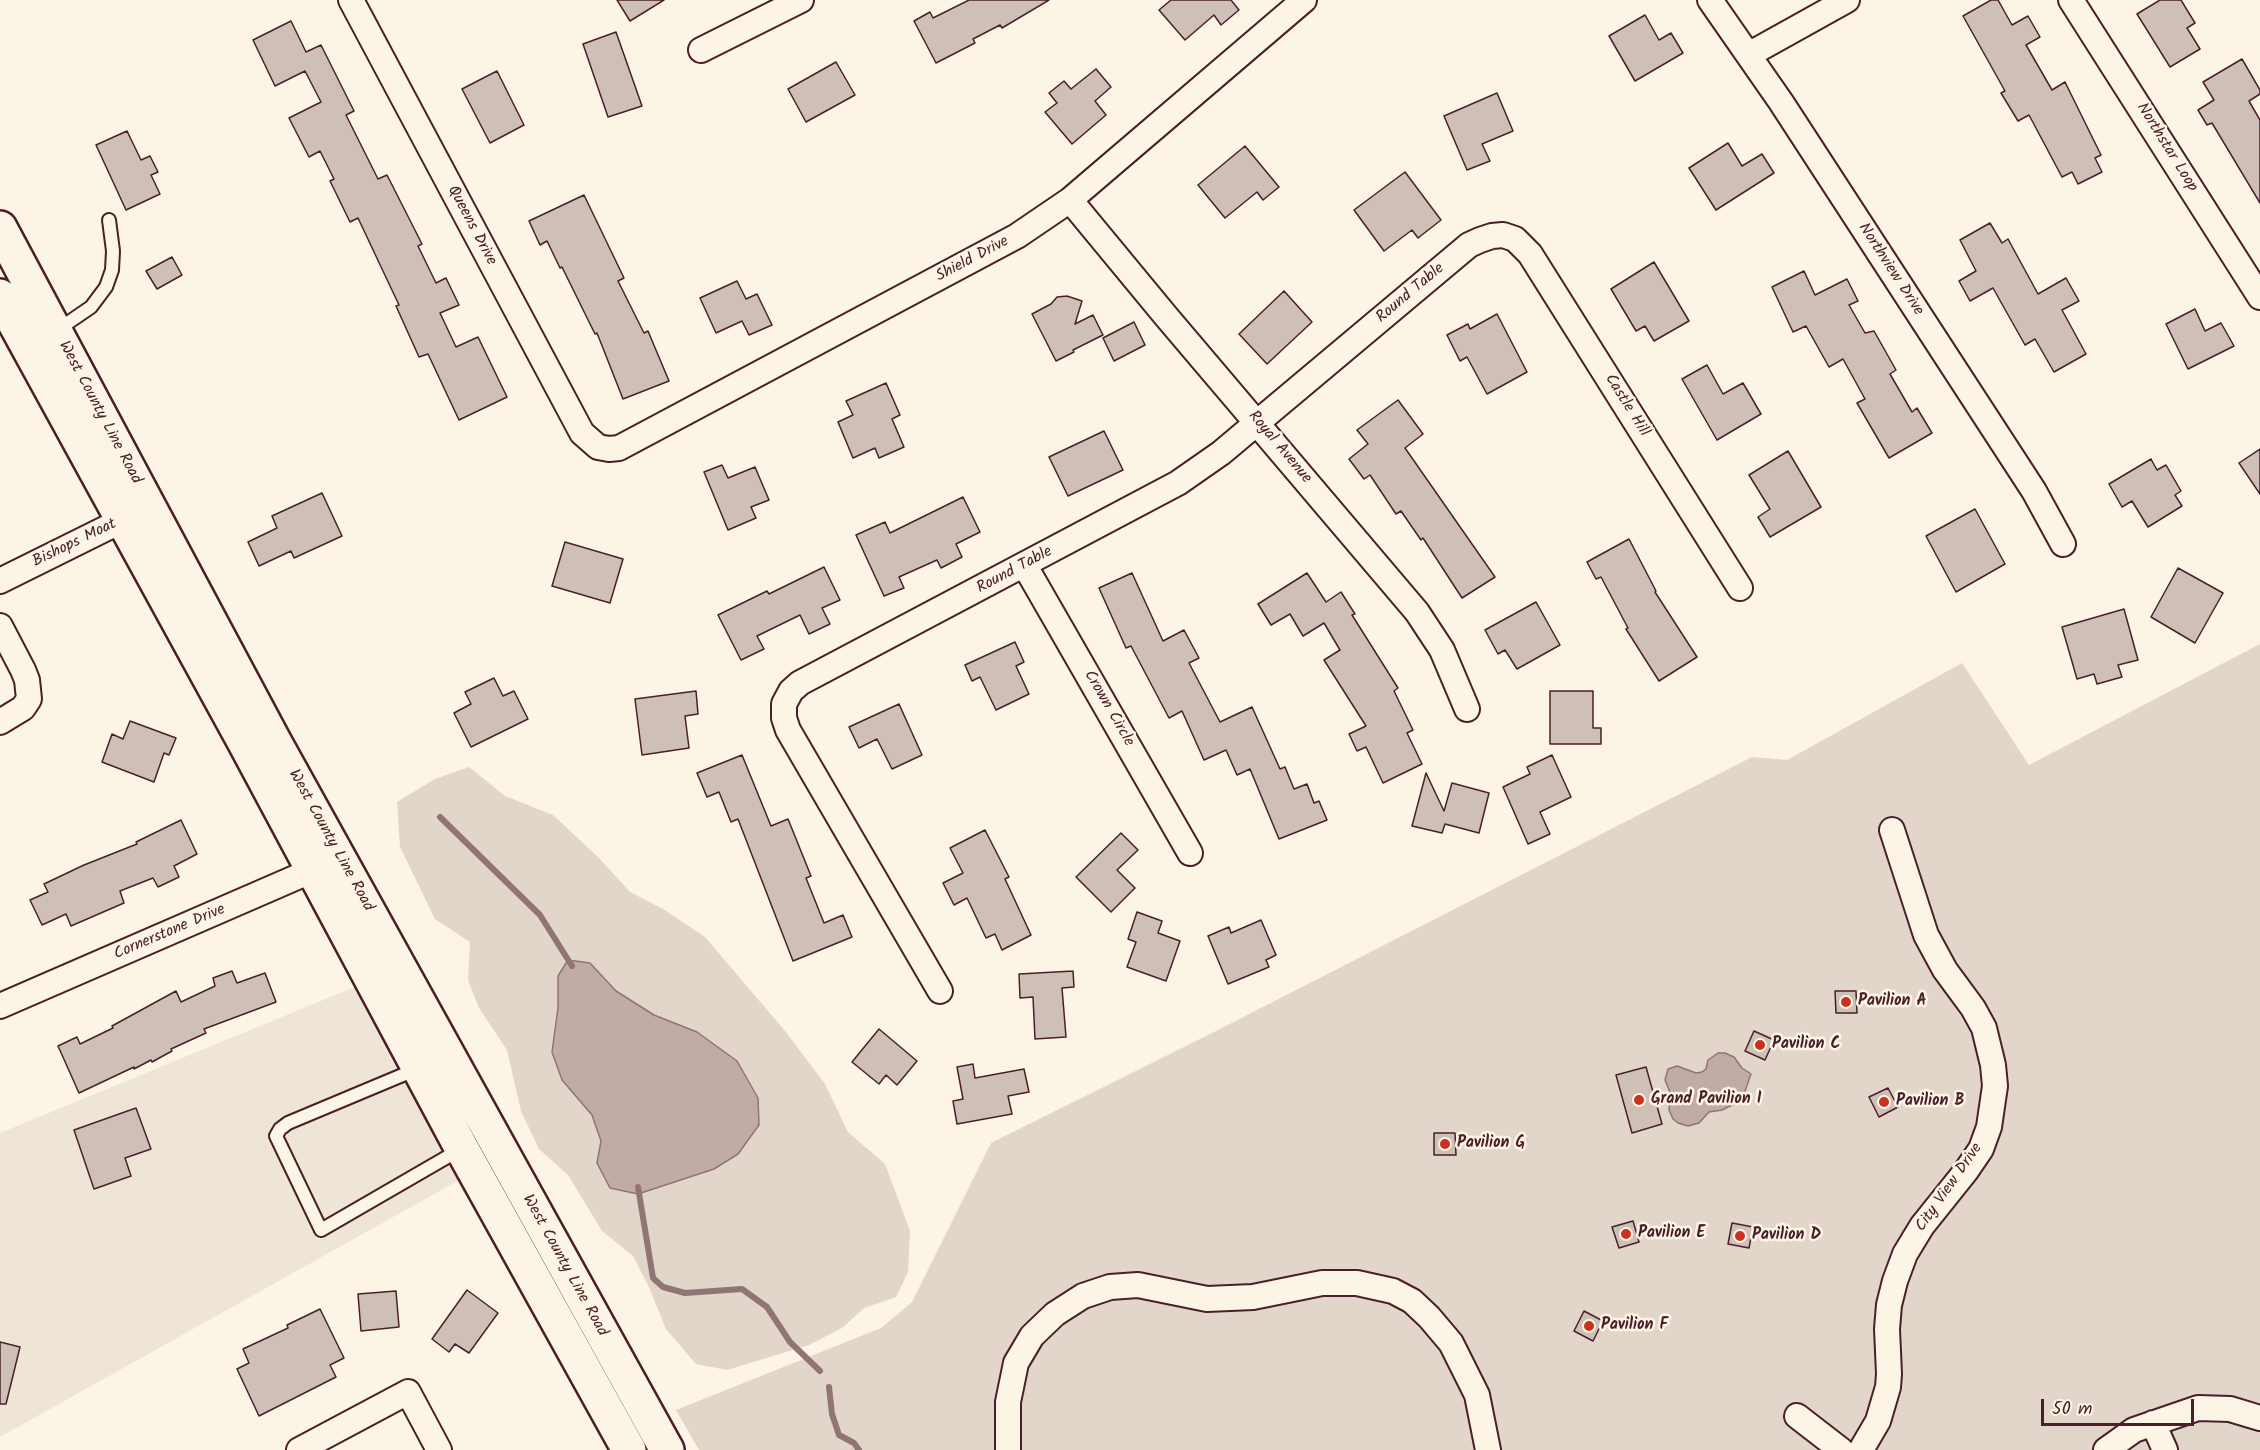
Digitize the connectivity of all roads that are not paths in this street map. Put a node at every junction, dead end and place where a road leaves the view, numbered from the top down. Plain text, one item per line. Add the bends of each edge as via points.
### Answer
1 (351, 0) edge
2 (801, 0) edge
3 (1304, 0) edge
4 (1710, 0) edge
5 (1848, 0) edge
6 (2071, 0) edge
7 (701, 50) dead end
8 (1749, 54) junction
9 (1070, 200) junction
10 (109, 220) dead end
11 (0, 228) edge
12 (1503, 236) joint
13 (8, 264) edge
14 (0, 296) edge
15 (2260, 297) edge
16 (55, 331) junction
17 (1258, 422) junction
18 (598, 447) joint
19 (136, 514) junction
20 (2063, 544) dead end
21 (1025, 566) junction
22 (0, 580) edge
23 (1740, 588) dead end
24 (0, 626) edge
25 (1467, 709) dead end
26 (0, 722) edge
27 (1892, 830) dead end
28 (1190, 853) dead end
29 (327, 864) junction
30 (940, 991) dead end
31 (0, 1006) edge
32 (434, 1062) junction
33 (462, 1149) junction
34 (1797, 1416) dead end
35 (2260, 1419) edge
36 (2153, 1423) junction
37 (299, 1450) edge
38 (439, 1450) edge
39 (629, 1450) edge
40 (667, 1450) edge
41 (1008, 1450) edge
42 (1488, 1450) edge
43 (1840, 1450) edge
44 (1862, 1450) edge
45 (2106, 1450) edge
46 (2164, 1450) edge

1 - 18 street, Queens Drive via 582,433
2 - 7 street
3 - 9 street, Shield Drive
4 - 8 street, Northview Drive
5 - 8 street
6 - 15 street, Northstar Loop
8 - 20 street, Northview Drive via 2034,492
9 - 17 street, Royal Avenue
9 - 18 street, Shield Drive via 988,252 619,448
10 - 16 lane via 113,250 106,287 91,307
11 - 13 main road, West County Line Road
12 - 17 street, Round Table via 1469,245
12 - 23 street, Castle Hill via 1515,239 1530,254
13 - 16 main road, West County Line Road
14 - 19 main road, West County Line Road via 63,410
16 - 19 main road, West County Line Road
17 - 21 street, Round Table via 1178,483
17 - 25 street, Royal Avenue via 1417,612 1442,650
19 - 22 street, Bishops Moat
19 - 29 main road, West County Line Road
21 - 28 street, Crown Circle
21 - 30 street, Round Table via 801,683 784,704 788,730
24 - 26 street via 23,669 29,699 23,708
27 - 44 street, City View Drive via 1926,935 1984,1028 1995,1086 1989,1127 1981,1149 1922,1226 1895,1281 1887,1329 1888,1387 1878,1421
29 - 31 street, Cornerstone Drive
29 - 32 main road, West County Line Road
32 - 33 main road, West County Line Road
32 - 33 lane via 288,1123 276,1136 321,1230
32 - 40 main road, West County Line Road
33 - 39 main road, West County Line Road
34 - 43 street
35 - 36 street via 2230,1409 2198,1408
36 - 45 street via 2134,1430
36 - 46 street
37 - 38 street via 408,1392
41 - 42 street via 1008,1402 1016,1363 1032,1336 1055,1314 1083,1296 1110,1287 1138,1285 1207,1299 1253,1297 1322,1283 1357,1283 1393,1291 1412,1301 1429,1317 1451,1343 1476,1395

